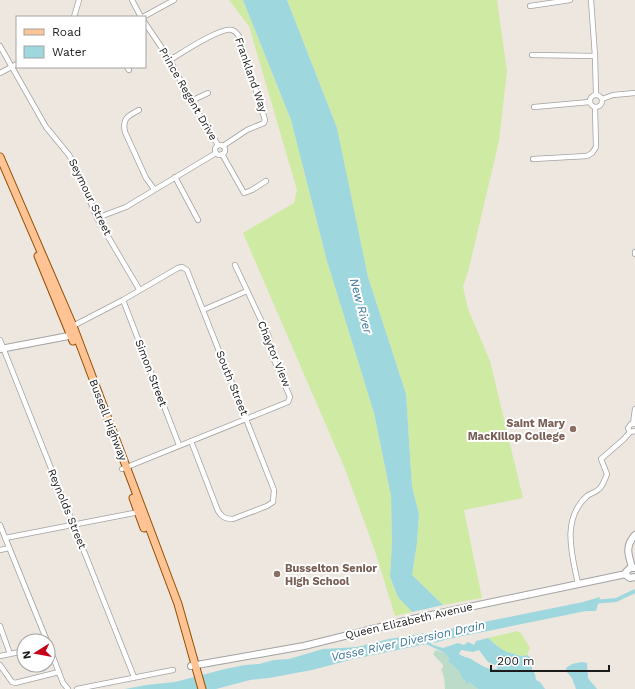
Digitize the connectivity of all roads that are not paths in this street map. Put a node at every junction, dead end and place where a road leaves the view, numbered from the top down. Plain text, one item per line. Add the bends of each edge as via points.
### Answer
1 (79, 0) edge
2 (132, 0) edge
3 (174, 0) edge
4 (570, 0) edge
5 (591, 0) edge
6 (530, 6) dead end
7 (74, 16) edge
8 (141, 16) edge
9 (144, 16) edge
10 (146, 24) edge
11 (0, 46) edge
12 (532, 55) dead end
13 (595, 56) junction
14 (170, 60) junction
15 (15, 66) edge
16 (16, 68) edge
17 (0, 73) edge
18 (208, 93) dead end
19 (635, 93) edge
20 (596, 94) junction
21 (602, 99) junction
22 (191, 101) junction
23 (590, 102) junction
24 (534, 107) dead end
25 (595, 107) junction
26 (139, 110) dead end
27 (218, 146) junction
28 (223, 146) junction
29 (216, 153) junction
30 (222, 154) junction
31 (0, 157) edge
32 (532, 159) dead end
33 (0, 168) edge
34 (175, 177) junction
35 (266, 181) dead end
36 (154, 189) junction
37 (97, 218) junction
38 (198, 220) dead end
39 (235, 265) dead end
40 (140, 289) junction
41 (247, 292) junction
42 (122, 300) junction
43 (203, 310) junction
44 (72, 331) junction
45 (0, 340) edge
46 (2, 349) edge
47 (635, 408) edge
48 (246, 418) junction
49 (634, 424) edge
50 (633, 432) edge
51 (191, 442) junction
52 (179, 446) junction
53 (124, 468) junction
54 (141, 512) junction
55 (73, 524) junction
56 (0, 525) edge
57 (635, 535) edge
58 (5, 538) junction
59 (9, 548) junction
60 (0, 550) edge
61 (633, 568) edge
62 (626, 574) junction
63 (635, 578) edge
64 (578, 584) junction
65 (0, 626) edge
66 (44, 633) edge
67 (16, 653) edge
68 (10, 654) junction
69 (0, 656) edge
70 (0, 665) edge
71 (56, 665) edge
72 (194, 666) junction
73 (173, 670) dead end
74 (59, 672) junction
75 (196, 675) junction
76 (134, 677) junction
77 (68, 689) edge
78 (77, 689) edge
79 (197, 689) edge
80 (202, 689) edge

1 - 7 street
2 - 8 street
3 - 9 street
4 - 6 street
5 - 13 street
10 - 14 street, Prince Regent Drive
11 - 15 street, Seymour Street
12 - 13 street
13 - 20 street
14 - 22 street, Prince Regent Drive
14 - 28 street, Frankland Way via 199,42 226,30 232,29 239,36 265,120
15 - 17 street
16 - 37 street, Seymour Street via 46,127 76,167
18 - 22 street
19 - 21 street
20 - 21 street
20 - 23 street
21 - 25 street via 601,104
22 - 27 street, Prince Regent Drive
23 - 24 street
23 - 25 street
25 - 32 street via 596,147 592,153 587,156
26 - 36 street via 128,116 124,126 125,132 146,178
27 - 28 street
27 - 29 street via 215,149
28 - 30 street
29 - 30 street
29 - 34 street, Prince Regent Drive
30 - 35 street via 244,193
31 - 44 main road, Bussell Highway
33 - 44 main road, Bussell Highway
34 - 36 street, Prince Regent Drive
34 - 38 street
36 - 37 street, Prince Regent Drive via 126,207
37 - 40 street, Seymour Street
39 - 41 street, Chaytor View
40 - 42 street
40 - 43 street, South Street via 182,267 187,270
41 - 43 street
41 - 48 street, Chaytor View via 269,337 272,355 290,397 288,402
42 - 44 street
42 - 52 street, Simon Street
43 - 48 street, South Street
44 - 46 street
44 - 53 main road, Bussell Highway
45 - 46 street, Reynolds Street
46 - 55 street, Reynolds Street
47 - 49 street
48 - 51 street, Chaytor View
48 - 51 street, South Street via 274,490 273,502 268,506 233,518 222,517
49 - 50 street via 629,426
50 - 64 street via 601,459 607,474 600,488 587,496 575,512 570,544
51 - 52 street, Chaytor View
52 - 53 street, Chaytor View
53 - 54 main road, Bussell Highway
54 - 55 street
54 - 72 main road, Bussell Highway via 178,604
55 - 58 street
55 - 76 street, Reynolds Street
56 - 58 street
57 - 61 street via 627,550
58 - 59 street
59 - 60 street
59 - 66 street
61 - 62 street via 628,569
62 - 63 street via 630,578
62 - 64 street, Queen Elizabeth Avenue
64 - 72 street, Queen Elizabeth Avenue via 417,618 304,646
65 - 68 street
67 - 68 street
68 - 69 street
70 - 74 street via 15,683
71 - 74 street
72 - 75 main road, Bussell Highway
73 - 76 street
74 - 77 street
75 - 79 main road, Bussell Highway
75 - 80 main road, Bussell Highway
76 - 78 street

